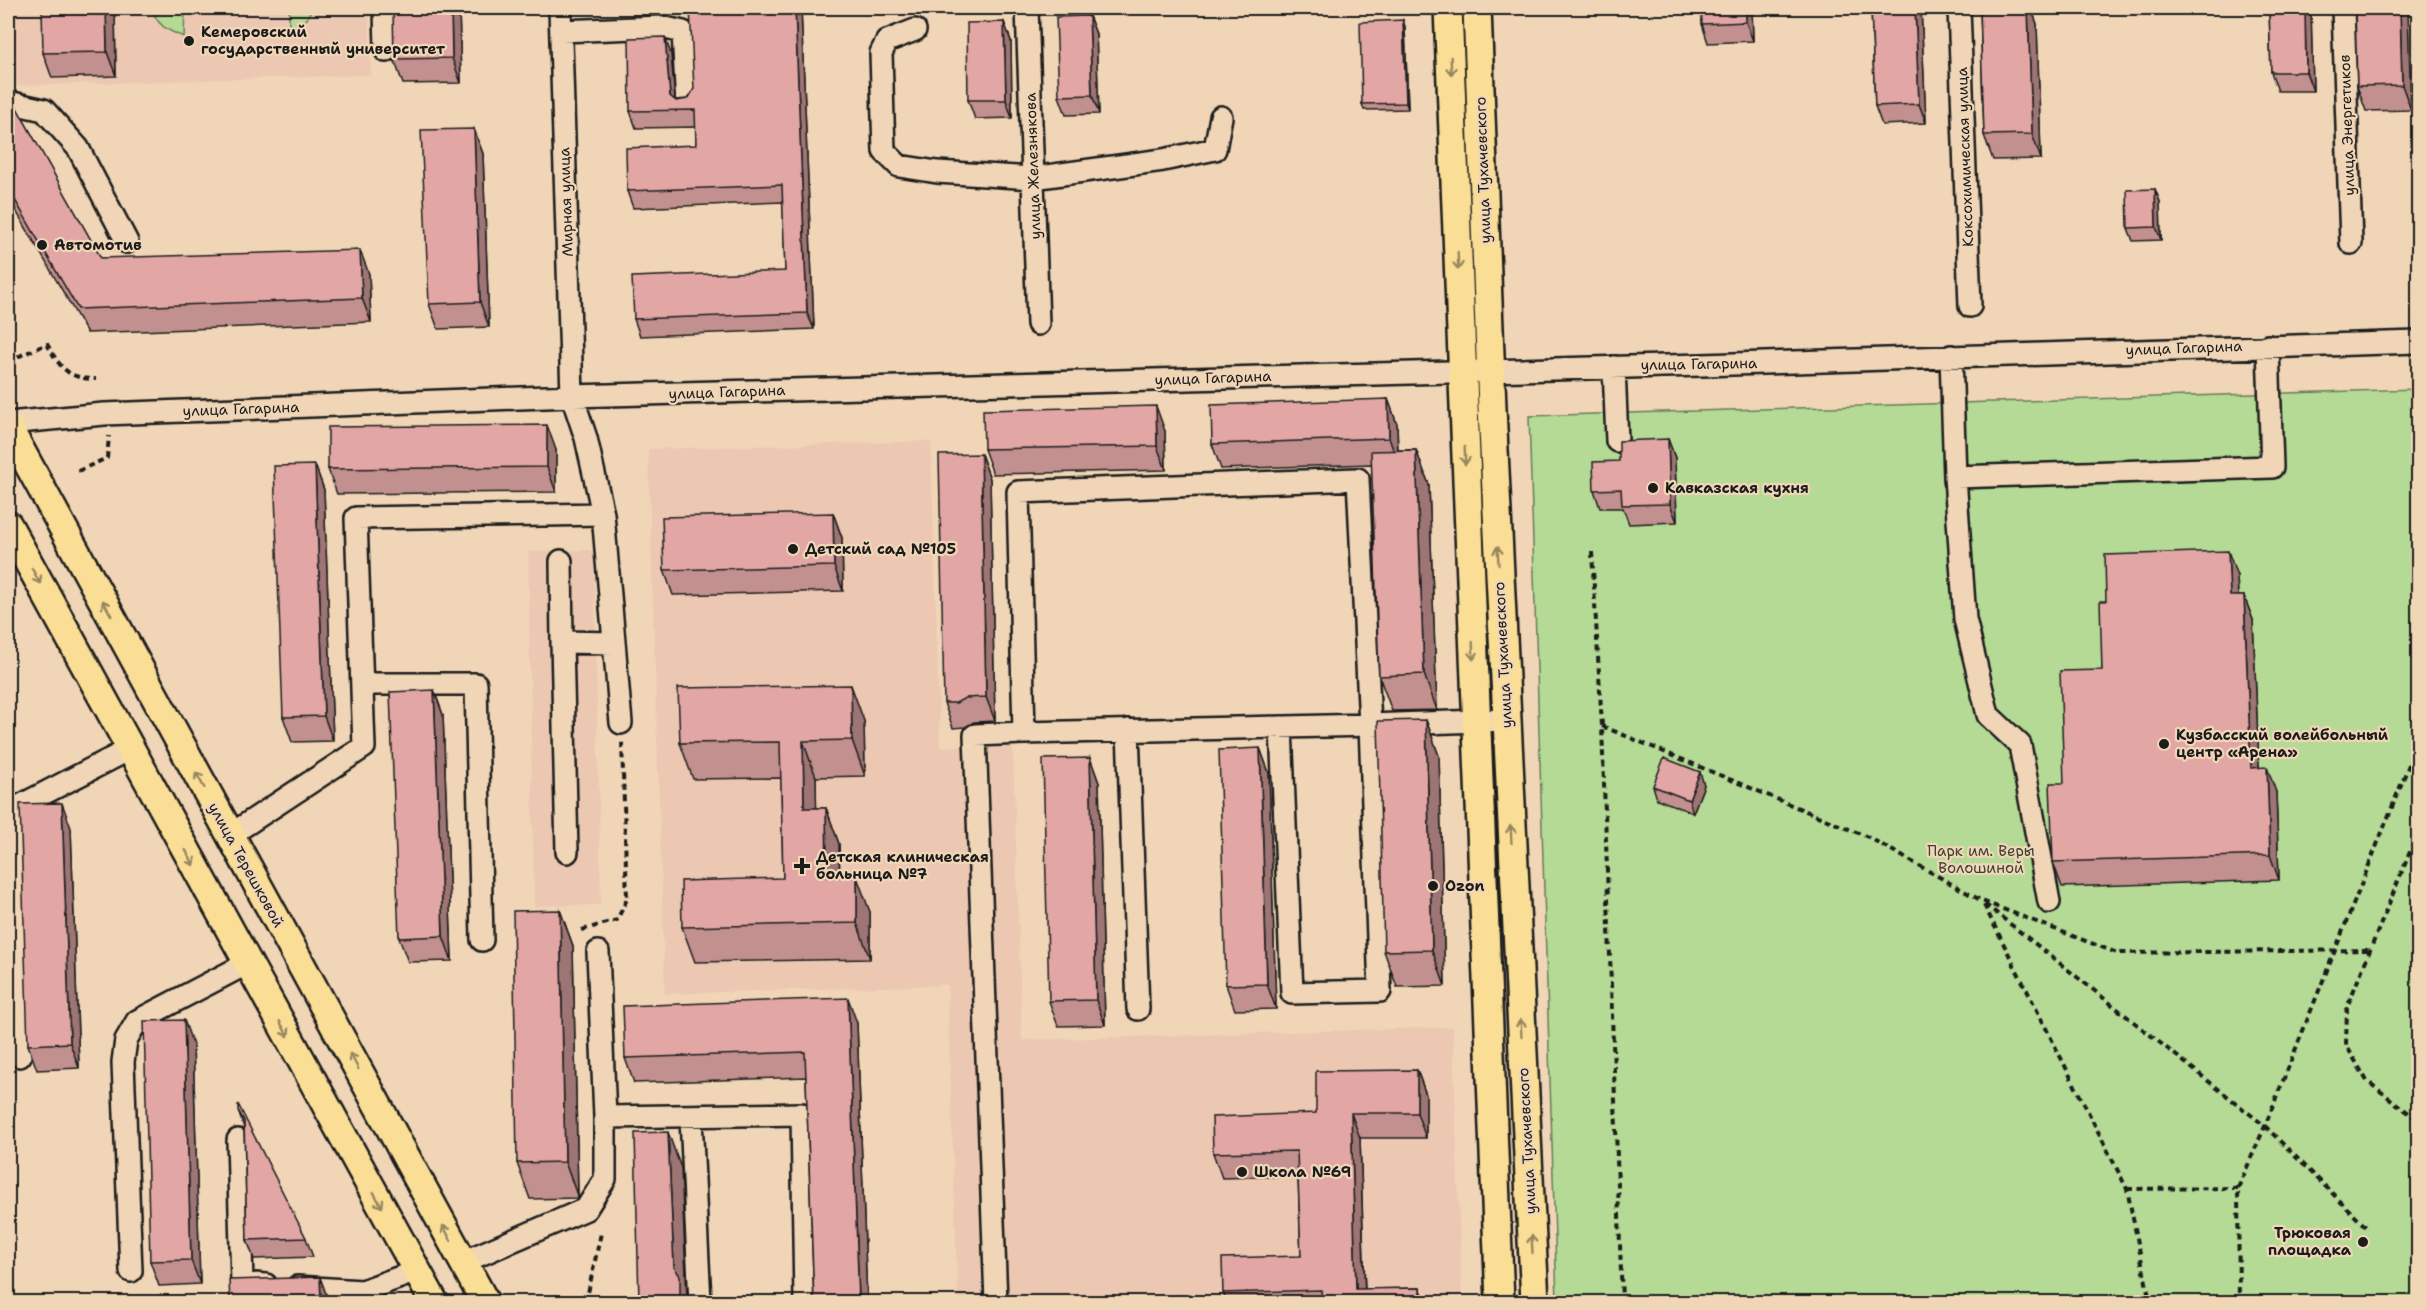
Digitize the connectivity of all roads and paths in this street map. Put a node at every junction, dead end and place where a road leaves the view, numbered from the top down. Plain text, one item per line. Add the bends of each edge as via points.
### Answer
1 (385, 8) edge
2 (560, 8) edge
3 (1027, 8) edge
4 (1448, 8) edge
5 (1477, 8) edge
6 (1959, 8) edge
7 (2343, 8) edge
8 (915, 30) dead end
9 (561, 31) junction
10 (386, 51) dead end
11 (8, 102) edge
12 (687, 106) edge
13 (1221, 117) dead end
14 (1033, 178) junction
15 (127, 242) dead end
16 (2350, 243) dead end
17 (1970, 306) dead end
18 (1038, 324) dead end
19 (2418, 342) edge
20 (2268, 346) junction
21 (1951, 356) junction
22 (8, 361) edge
23 (1614, 366) junction
24 (1490, 369) junction
25 (1462, 370) junction
26 (96, 380) dead end
27 (572, 396) junction
28 (8, 425) edge
29 (109, 436) dead end
30 (1617, 441) edge
31 (78, 471) dead end
32 (1955, 477) junction
33 (603, 514) junction
34 (8, 525) edge
35 (1592, 552) dead end
36 (561, 561) dead end
37 (562, 642) junction
38 (614, 643) junction
39 (362, 684) junction
40 (1506, 720) junction
41 (1476, 721) junction
42 (621, 723) joint
43 (1370, 725) junction
44 (1602, 726) junction
45 (1281, 727) junction
46 (1128, 730) junction
47 (1024, 733) junction
48 (2418, 742) edge
49 (130, 749) junction
50 (2418, 832) edge
51 (230, 836) junction
52 (567, 852) dead end
53 (1982, 901) junction
54 (2049, 902) dead end
55 (582, 930) dead end
56 (482, 940) dead end
57 (2336, 950) junction
58 (2371, 950) junction
59 (598, 952) dead end
60 (248, 963) junction
61 (1138, 1010) dead end
62 (20, 1056) dead end
63 (605, 1117) junction
64 (691, 1118) junction
65 (2418, 1120) edge
66 (2265, 1126) junction
67 (238, 1140) dead end
68 (2238, 1188) junction
69 (2127, 1189) junction
70 (2368, 1229) dead end
71 (601, 1233) dead end
72 (463, 1262) junction
73 (131, 1271) dead end
74 (417, 1271) junction
75 (358, 1297) edge
76 (434, 1302) edge
77 (485, 1302) edge
78 (586, 1302) edge
79 (700, 1302) edge
80 (805, 1302) edge
81 (996, 1302) edge
82 (1500, 1302) edge
83 (1535, 1302) edge
84 (1622, 1302) edge
85 (2150, 1302) edge
86 (2239, 1302) edge

1 - 10 street
2 - 9 street, Мирная улица
3 - 14 street, улица Железнякова
4 -> 25 main road, улица Тухачевского
5 - 24 main road, улица Тухачевского
6 - 17 street, Коксохимическая улица
7 - 16 street, улица Энергетиков
8 - 14 street via 887,41 880,53 884,151 899,166
9 - 12 street via 661,27 683,32
9 - 27 street, Мирная улица
11 - 15 street via 44,110 78,148
13 - 14 street via 1215,148 1163,160
14 - 18 street, улица Железнякова
19 - 20 street, улица Гагарина
20 - 21 street, улица Гагарина
20 - 32 street via 2272,467
21 - 23 street, улица Гагарина
21 - 32 street
22 - 26 path via 47,344 60,367 80,379
23 - 24 street, улица Гагарина
23 - 30 street
24 - 25 street, улица Гагарина
40 -> 24 main road, улица Тухачевского
25 - 27 street, улица Гагарина
25 -> 41 main road, улица Тухачевского
27 - 28 street, улица Гагарина via 104,414
27 - 33 street, Мирная улица
51 -> 28 main road, улица Терешковой
29 - 31 path via 107,458
32 - 54 street via 1965,619 1988,715 2020,745
33 - 38 street, Мирная улица
33 - 39 street via 356,518
34 -> 49 main road
35 - 44 path
36 - 37 street
37 - 38 street
37 - 52 street
38 - 42 street, Мирная улица
39 - 51 street via 364,747
39 - 56 street via 476,684
40 - 41 street
83 -> 40 main road, улица Тухачевского
41 - 43 street
41 - 82 main road, улица Тухачевского
42 - 55 path via 627,899 616,920
43 - 45 street
43 - 45 street via 1380,991 1292,993
43 - 47 street via 1358,479 1018,492
44 - 53 path via 1868,837
44 - 84 path
45 - 46 street
46 - 47 street
46 - 61 street
47 - 81 street via 975,735
48 - 57 path
49 -> 60 main road
49 - 62 street via 10,811
50 - 58 path
72 -> 51 main road, улица Терешковой
53 - 57 path via 2117,953
53 - 66 path
53 - 69 path
57 - 58 path
57 - 66 path
58 - 65 path via 2347,1007 2346,1045 2367,1081
59 - 63 street
60 - 73 street via 137,1021 126,1040 123,1062
60 -> 74 main road
63 - 64 street
63 - 72 street via 605,1179 586,1209
64 - 79 street
64 - 80 street via 802,1114
66 - 68 path
66 - 70 path
67 - 75 street via 242,1283
68 - 69 path
68 - 86 path
69 - 85 path
71 - 78 path
72 - 77 main road, улица Терешковой
74 - 75 street
74 - 76 main road

